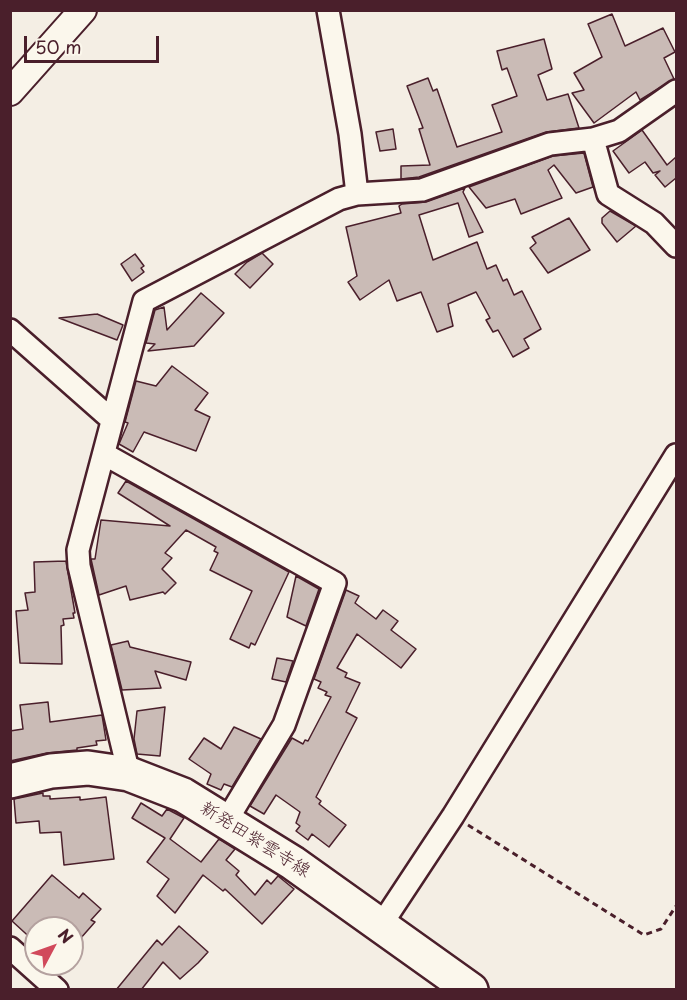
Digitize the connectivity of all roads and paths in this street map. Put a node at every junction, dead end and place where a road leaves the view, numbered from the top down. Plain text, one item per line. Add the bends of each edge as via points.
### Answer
1 (83, 10) edge
2 (328, 10) edge
3 (676, 91) edge
4 (10, 92) edge
5 (593, 139) junction
6 (357, 194) junction
7 (676, 246) edge
8 (10, 330) edge
9 (112, 420) junction
10 (104, 453) junction
11 (676, 455) edge
12 (129, 774) junction
13 (10, 781) edge
14 (453, 816) junction
15 (227, 820) junction
16 (676, 906) edge
17 (381, 925) junction
18 (10, 948) edge
19 (57, 990) edge
20 (471, 990) edge

1 - 4 street
2 - 6 street
3 - 5 street via 619,131
5 - 6 street via 550,144 422,190
5 - 7 street via 608,194 654,223
6 - 9 street via 315,209 144,301
8 - 9 street
9 - 10 street
10 - 12 street via 78,550 79,566
10 - 15 street via 335,583 285,725
11 - 14 street
12 - 13 main road, 新発田紫雲寺線 via 88,768 51,771
12 - 15 main road, 新発田紫雲寺線 via 183,795
14 - 16 path via 644,934 661,929
14 - 17 street
15 - 17 main road, 新発田紫雲寺線
17 - 20 main road, 新発田紫雲寺線
18 - 19 street

